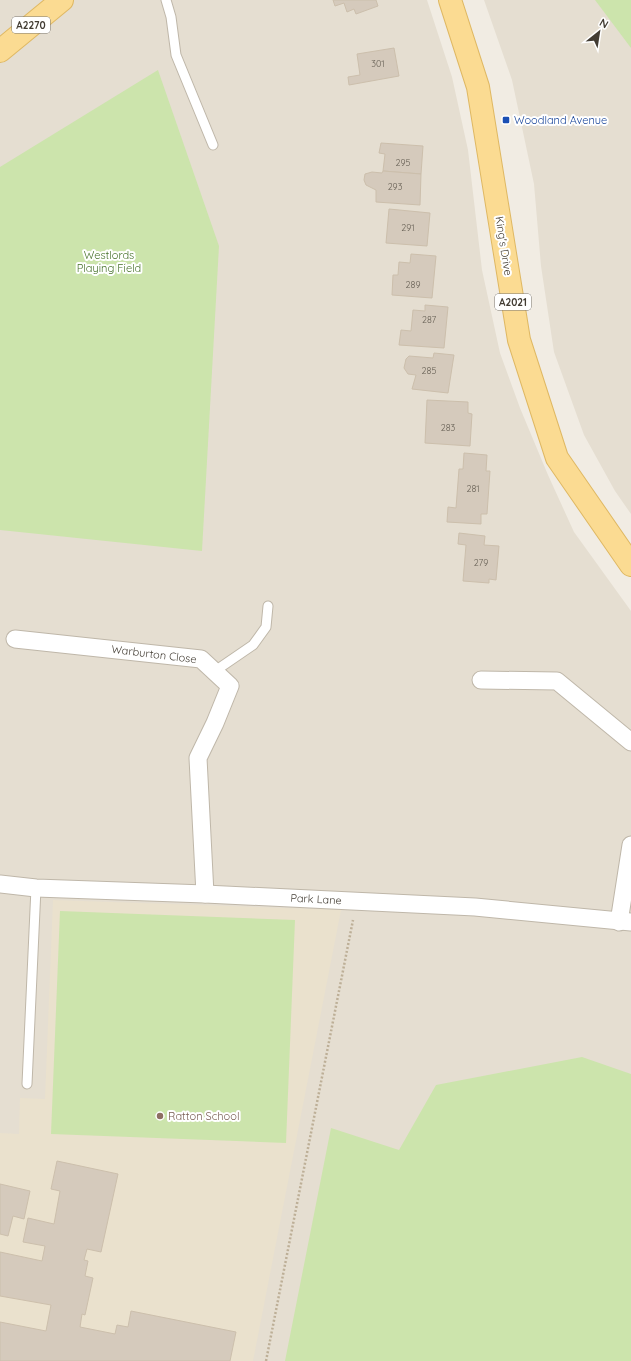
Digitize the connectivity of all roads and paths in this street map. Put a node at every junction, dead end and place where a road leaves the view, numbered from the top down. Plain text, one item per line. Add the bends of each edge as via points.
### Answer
1 (62, 0) edge
2 (166, 0) edge
3 (450, 0) edge
4 (0, 51) edge
5 (213, 145) dead end
6 (631, 565) edge
7 (268, 606) dead end
8 (15, 639) dead end
9 (215, 671) junction
10 (481, 680) dead end
11 (631, 742) edge
12 (631, 845) edge
13 (0, 884) edge
14 (36, 888) junction
15 (205, 894) junction
16 (356, 901) junction
17 (625, 922) edge
18 (27, 1084) dead end
19 (266, 1361) edge

1 - 4 main road, A2270
2 - 5 lane via 172,17 176,55
3 - 6 main road, King's Drive / A2021 via 478,87 519,340 557,458
7 - 9 lane via 266,627 254,645
8 - 9 street, Warburton Close via 201,658
9 - 15 street, Warburton Close via 230,686 198,758
10 - 11 street via 557,681
12 - 17 street
13 - 14 street, Park Lane
14 - 15 street, Park Lane
14 - 18 lane
15 - 16 street, Park Lane
16 - 17 street, Park Lane via 474,907
16 - 19 path

